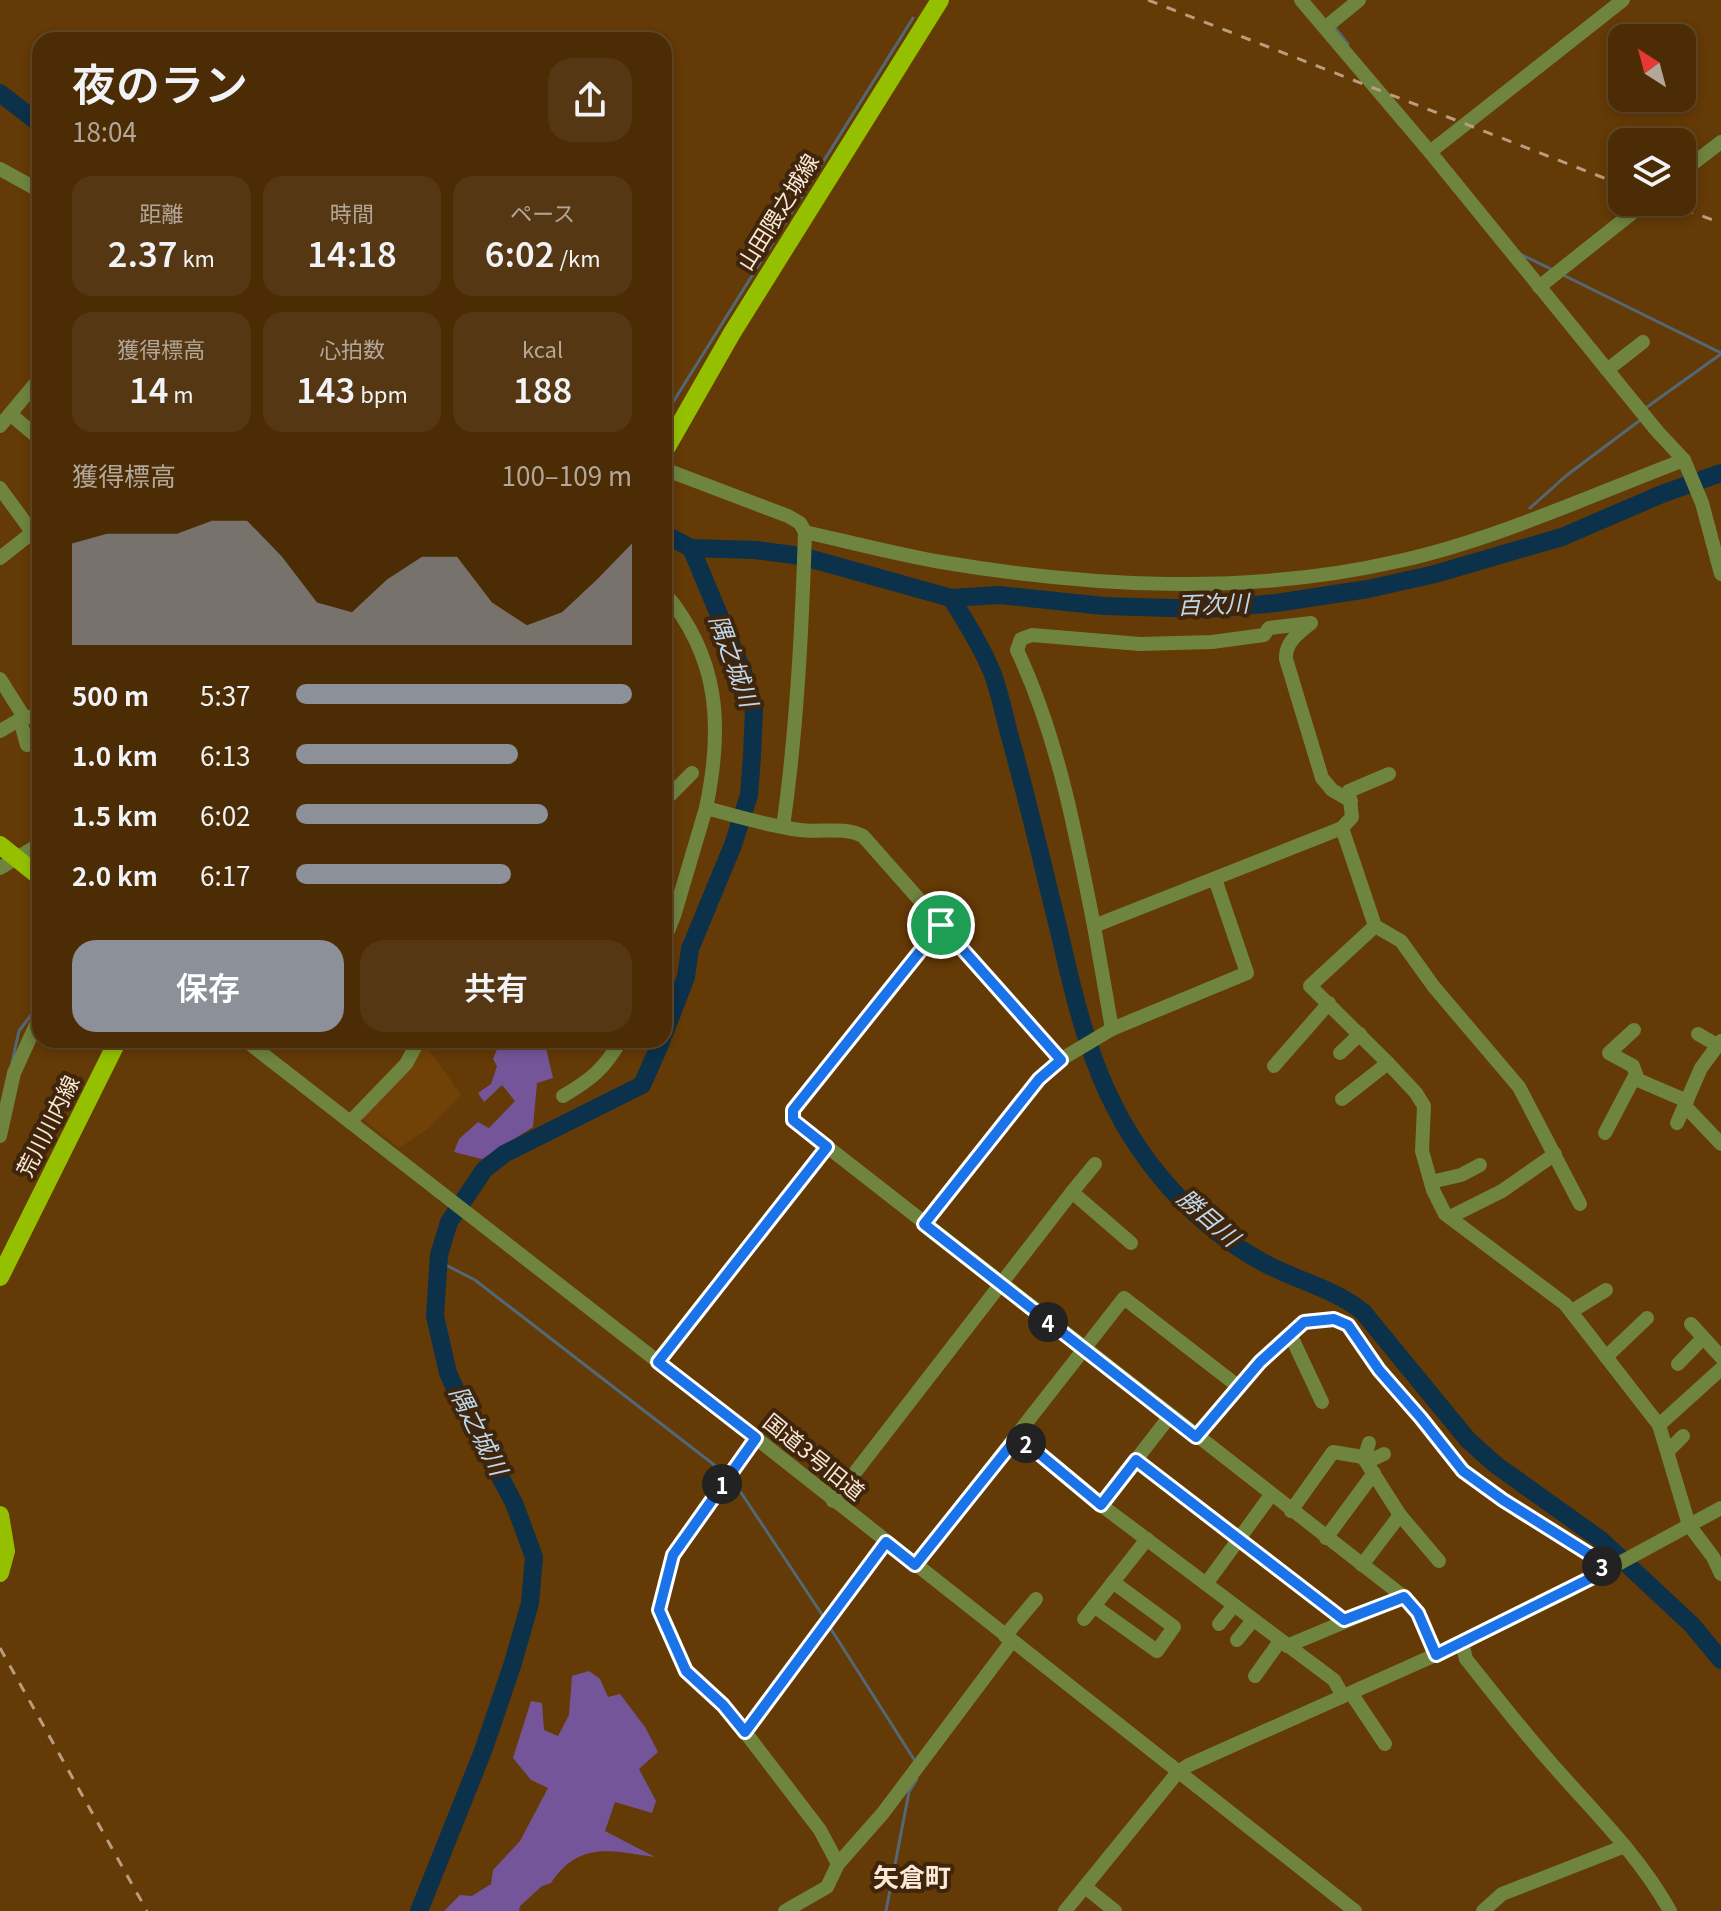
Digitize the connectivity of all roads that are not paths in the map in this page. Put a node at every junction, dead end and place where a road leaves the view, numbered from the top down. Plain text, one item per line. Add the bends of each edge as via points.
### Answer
1 (1301, 0) edge
2 (1359, 0) edge
3 (1623, 0) edge
4 (933, 3) edge
5 (1606, 5) edge
6 (1329, 24) junction
7 (1721, 142) edge
8 (1433, 151) junction
9 (1696, 161) edge
10 (0, 169) edge
11 (32, 187) edge
12 (1628, 216) edge
13 (1539, 287) junction
14 (1643, 342) dead end
15 (1607, 370) junction
16 (32, 388) edge
17 (5, 420) edge
18 (672, 431) edge
19 (32, 435) edge
20 (1684, 460) junction
21 (672, 472) edge
22 (0, 488) edge
23 (32, 532) edge
24 (805, 534) junction
25 (32, 540) edge
26 (1718, 541) edge
27 (0, 558) edge
28 (1721, 574) edge
29 (672, 602) edge
30 (0, 679) edge
31 (32, 717) edge
32 (22, 718) junction
33 (0, 731) edge
34 (27, 745) dead end
35 (692, 773) dead end
36 (1389, 774) dead end
37 (672, 793) edge
38 (1351, 801) junction
39 (708, 809) junction
40 (783, 827) junction
41 (1342, 828) junction
42 (0, 845) edge
43 (32, 849) edge
44 (8, 863) edge
45 (32, 874) edge
46 (1215, 879) junction
47 (672, 921) edge
48 (941, 925) junction
49 (1094, 926) junction
50 (1375, 926) junction
51 (1329, 1003) junction
52 (1634, 1030) dead end
53 (1110, 1031) junction
54 (32, 1034) edge
55 (1360, 1034) junction
56 (1698, 1034) dead end
57 (114, 1048) edge
58 (255, 1048) edge
59 (415, 1048) edge
60 (617, 1048) edge
61 (1718, 1051) edge
62 (1340, 1053) dead end
63 (1063, 1059) junction
64 (1388, 1063) junction
65 (1274, 1066) dead end
66 (1636, 1074) junction
67 (563, 1096) dead end
68 (1342, 1099) dead end
69 (1686, 1104) junction
70 (350, 1122) junction
71 (1677, 1123) dead end
72 (1605, 1133) dead end
73 (0, 1136) edge
74 (1721, 1144) edge
75 (827, 1147) junction
76 (1555, 1154) junction
77 (1095, 1164) dead end
78 (1480, 1165) dead end
79 (1431, 1182) junction
80 (1072, 1192) junction
81 (1580, 1204) dead end
82 (1450, 1217) junction
83 (924, 1224) junction
84 (1131, 1243) dead end
85 (0, 1277) edge
86 (1002, 1285) junction
87 (1606, 1290) dead end
88 (1572, 1311) junction
89 (1647, 1318) dead end
90 (1691, 1324) dead end
91 (1290, 1334) junction
92 (1703, 1338) junction
93 (1084, 1350) junction
94 (1606, 1357) junction
95 (1721, 1357) edge
96 (658, 1362) junction
97 (1678, 1364) dead end
98 (1721, 1369) edge
99 (1239, 1387) junction
100 (1322, 1402) dead end
101 (1170, 1416) junction
102 (1659, 1425) junction
103 (1018, 1436) junction
104 (1683, 1436) dead end
105 (1196, 1437) junction
106 (756, 1438) junction
107 (1369, 1443) dead end
108 (1668, 1451) junction
109 (1384, 1454) dead end
110 (1136, 1460) junction
111 (1368, 1465) junction
112 (1271, 1495) junction
113 (833, 1501) junction
114 (1101, 1505) junction
115 (1721, 1508) edge
116 (1291, 1511) junction
117 (0, 1515) edge
118 (1400, 1515) junction
119 (1689, 1525) junction
120 (1326, 1538) junction
121 (1147, 1539) junction
122 (1238, 1539) junction
123 (886, 1542) junction
124 (1439, 1561) dead end
125 (915, 1565) junction
126 (1362, 1565) junction
127 (1610, 1568) junction
128 (0, 1573) edge
129 (1721, 1574) edge
130 (1113, 1582) junction
131 (1206, 1584) junction
132 (1404, 1597) junction
133 (1036, 1599) dead end
134 (1234, 1605) junction
135 (1094, 1606) junction
136 (1084, 1619) dead end
137 (1253, 1620) junction
138 (1344, 1620) junction
139 (1219, 1624) dead end
140 (1009, 1639) junction
141 (1237, 1640) dead end
142 (1284, 1643) junction
143 (1462, 1643) junction
144 (1436, 1655) junction
145 (1255, 1676) dead end
146 (1347, 1694) junction
147 (745, 1732) junction
148 (1385, 1744) dead end
149 (1178, 1772) junction
150 (1625, 1846) junction
151 (838, 1864) junction
152 (1085, 1887) junction
153 (785, 1911) edge
154 (1065, 1911) edge
155 (1115, 1911) edge
156 (1355, 1911) edge
157 (1483, 1911) edge
158 (1670, 1911) edge

1 - 6 street
2 - 6 street
3 - 5 street
4 - 18 main road, 山田隈之城線
5 - 8 street
6 - 8 street
7 - 9 street
8 - 13 street
10 - 11 street
12 - 13 street
13 - 15 street
14 - 15 street
15 - 20 street
16 - 17 street
17 - 19 street
20 - 24 street via 1500,530 1401,561 1320,576 1211,584 1118,583 937,561
20 - 26 street
21 - 24 street via 788,516
22 - 23 street
24 - 40 street
25 - 27 street
26 - 28 street
29 - 39 street via 700,647 714,695
30 - 32 street
31 - 32 street
32 - 33 street
32 - 34 street
35 - 37 street
36 - 38 street via 1349,791
38 - 41 street via 1352,817
38 - 49 street via 1322,778 1286,659 1289,643 1311,623 1212,642 1140,644 1032,635 1021,639 1017,650 1047,721
39 - 40 street
39 - 47 street
40 - 48 street via 863,836
41 - 46 street
41 - 50 street
42 - 44 main road
43 - 44 street
44 - 45 main road
46 - 49 street
46 - 53 street via 1247,973
48 - 63 street
48 - 75 street via 793,1110 797,1125
49 - 53 street
50 - 51 street via 1310,986
50 - 76 street via 1401,941 1519,1087
51 - 55 street
51 - 65 street
52 - 66 street via 1609,1053 1633,1066
53 - 63 street
54 - 73 street via 14,1073
55 - 62 street
55 - 64 street
56 - 61 street
57 - 85 main road, 荒川川内線
58 - 70 street, 国道3号旧道
59 - 70 street via 406,1064
60 - 67 street via 589,1081
61 - 69 street via 1701,1068
63 - 83 street via 1039,1079
64 - 68 street
64 - 79 street via 1424,1106 1422,1151
66 - 69 street via 1638,1080
66 - 72 street via 1620,1092
69 - 71 street
69 - 74 street
70 - 96 street, 国道3号旧道
75 - 83 street
75 - 96 street
76 - 81 street
76 - 82 street via 1502,1191
77 - 80 street
78 - 79 street
79 - 82 street
80 - 84 street
80 - 86 street
82 - 88 street
83 - 86 street
86 - 93 street
86 - 113 street
87 - 88 street
88 - 94 street
89 - 94 street
90 - 92 street
91 - 99 street
91 - 100 street
91 - 127 street via 1304,1322 1334,1319 1348,1325 1463,1471
92 - 95 street
92 - 97 street
93 - 99 street via 1124,1298
93 - 101 street
93 - 103 street
94 - 102 street
96 - 106 street, 国道3号旧道
98 - 102 street
99 - 105 street
101 - 105 street
101 - 110 street
102 - 108 street
103 - 114 street
103 - 125 street
104 - 108 street
105 - 112 street
106 - 113 street, 国道3号旧道
106 - 147 street via 673,1555 659,1610 686,1671
107 - 111 street
108 - 119 street
109 - 111 street
110 - 114 street
110 - 122 street
111 - 116 street via 1338,1446
111 - 118 street
111 - 120 street
112 - 116 street
112 - 122 street
113 - 123 street, 国道3号旧道
114 - 121 street
115 - 119 street
116 - 120 street
117 - 128 main road via 6,1551
118 - 124 street
118 - 126 street
119 - 127 street
119 - 129 street
120 - 126 street
121 - 130 street
121 - 131 street
122 - 131 street
122 - 138 street
123 - 125 street, 国道3号旧道
123 - 147 street
125 - 140 street, 国道3号旧道
126 - 132 street
127 - 143 street
130 - 135 street
130 - 135 street via 1174,1627 1157,1651
131 - 134 street
132 - 138 street
132 - 144 street via 1418,1613
133 - 140 street
134 - 137 street
134 - 139 street
135 - 136 street
137 - 141 street
137 - 142 street
138 - 142 street
140 - 149 street, 国道3号旧道
140 - 151 street via 883,1813
142 - 145 street
142 - 146 street
143 - 144 street
143 - 150 street via 1466,1659 1502,1704
144 - 146 street
146 - 148 street
146 - 149 street
147 - 151 street via 820,1830
149 - 152 street
149 - 156 street, 国道3号旧道
150 - 157 street via 1502,1894
150 - 158 street
151 - 153 street via 827,1887
152 - 154 street
152 - 155 street

